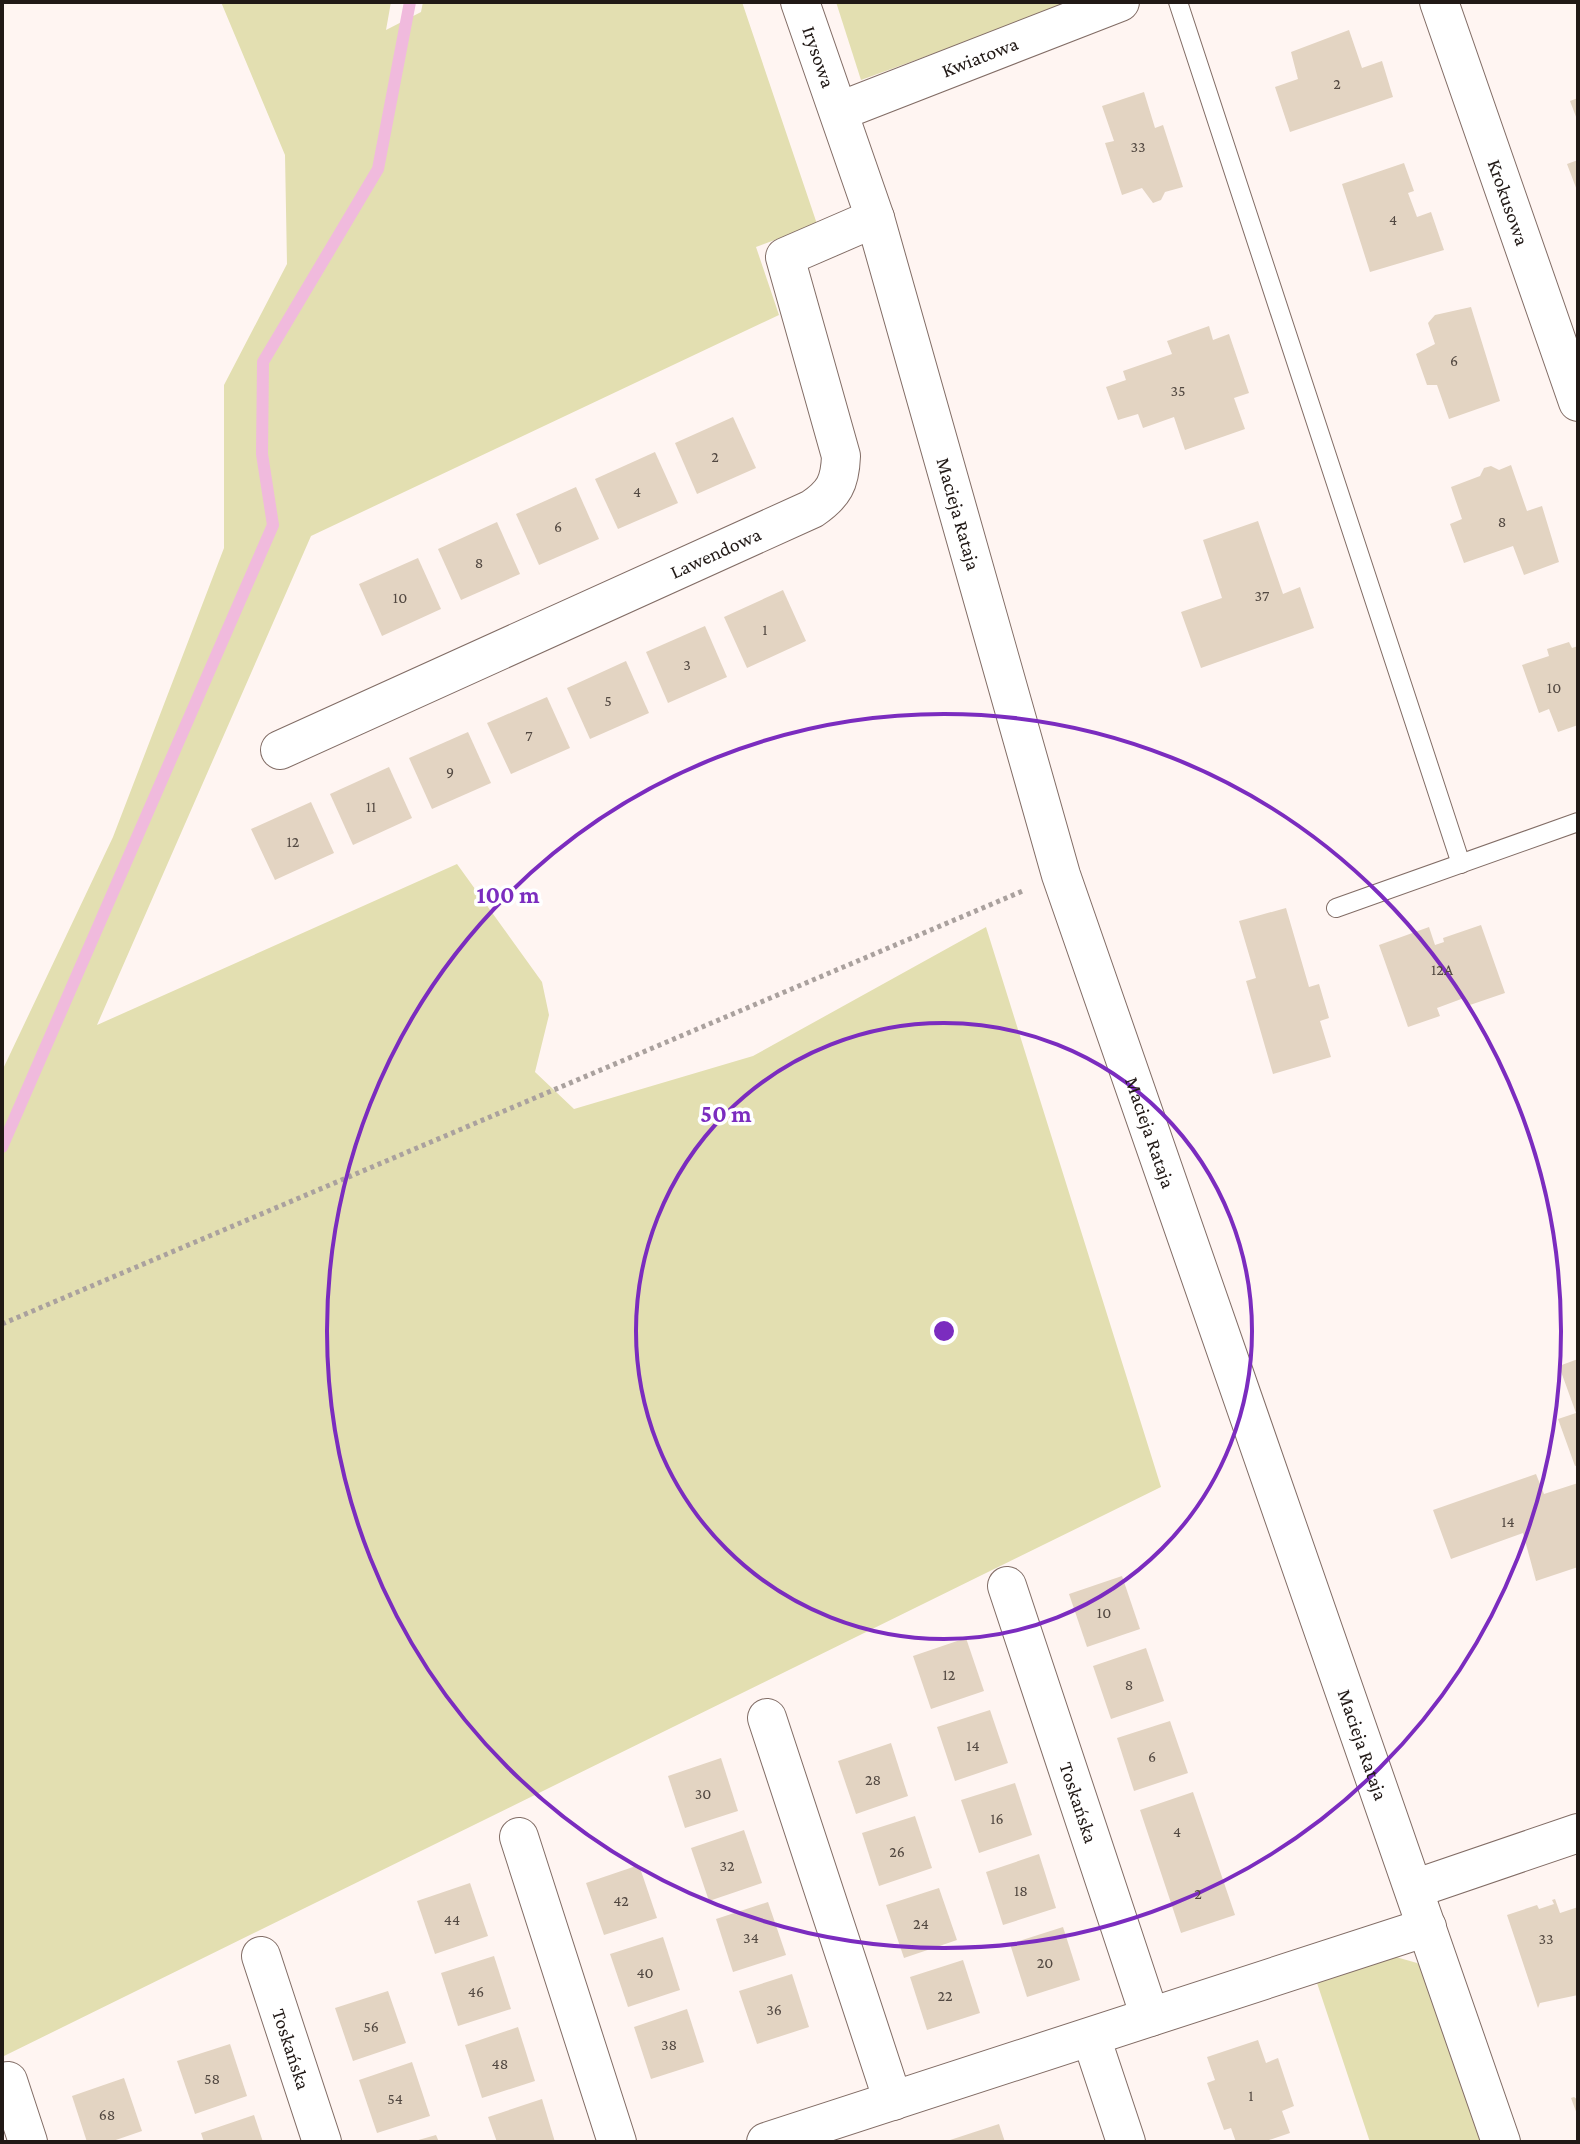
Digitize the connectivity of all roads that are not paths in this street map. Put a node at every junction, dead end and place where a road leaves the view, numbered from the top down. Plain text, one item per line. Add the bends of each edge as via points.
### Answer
1 (800, 2) edge
2 (1120, 2) edge
3 (1178, 2) edge
4 (1439, 2) edge
5 (840, 111) junction
6 (875, 218) junction
7 (1578, 402) edge
8 (280, 750) dead end
9 (1578, 822) edge
10 (1461, 864) junction
11 (1336, 908) dead end
12 (1007, 1586) dead end
13 (767, 1718) dead end
14 (1578, 1833) edge
15 (519, 1837) dead end
16 (1414, 1889) junction
17 (1427, 1927) junction
18 (261, 1956) dead end
19 (1150, 2017) junction
20 (1091, 2037) junction
21 (8, 2081) dead end
22 (893, 2101) junction
23 (28, 2142) edge
24 (322, 2142) edge
25 (617, 2142) edge
26 (766, 2142) edge
27 (1126, 2142) edge
28 (1501, 2142) edge

1 - 5 street, Irysowa
2 - 5 street, Kwiatowa
3 - 10 lane
4 - 7 street, Krokusowa
5 - 6 street, Macieja Rataja
6 - 8 street, Lawendowa via 785,257 841,456 840,479 831,496
6 - 16 street, Macieja Rataja via 1061,875
9 - 10 lane
10 - 11 lane
12 - 19 street, Toskańska
13 - 22 street
14 - 16 street
15 - 25 street
16 - 17 street, Macieja Rataja
17 - 19 street
17 - 28 street, Macieja Rataja
18 - 24 street, Toskańska
19 - 20 street
20 - 22 street
20 - 27 street
21 - 23 street
22 - 26 street

